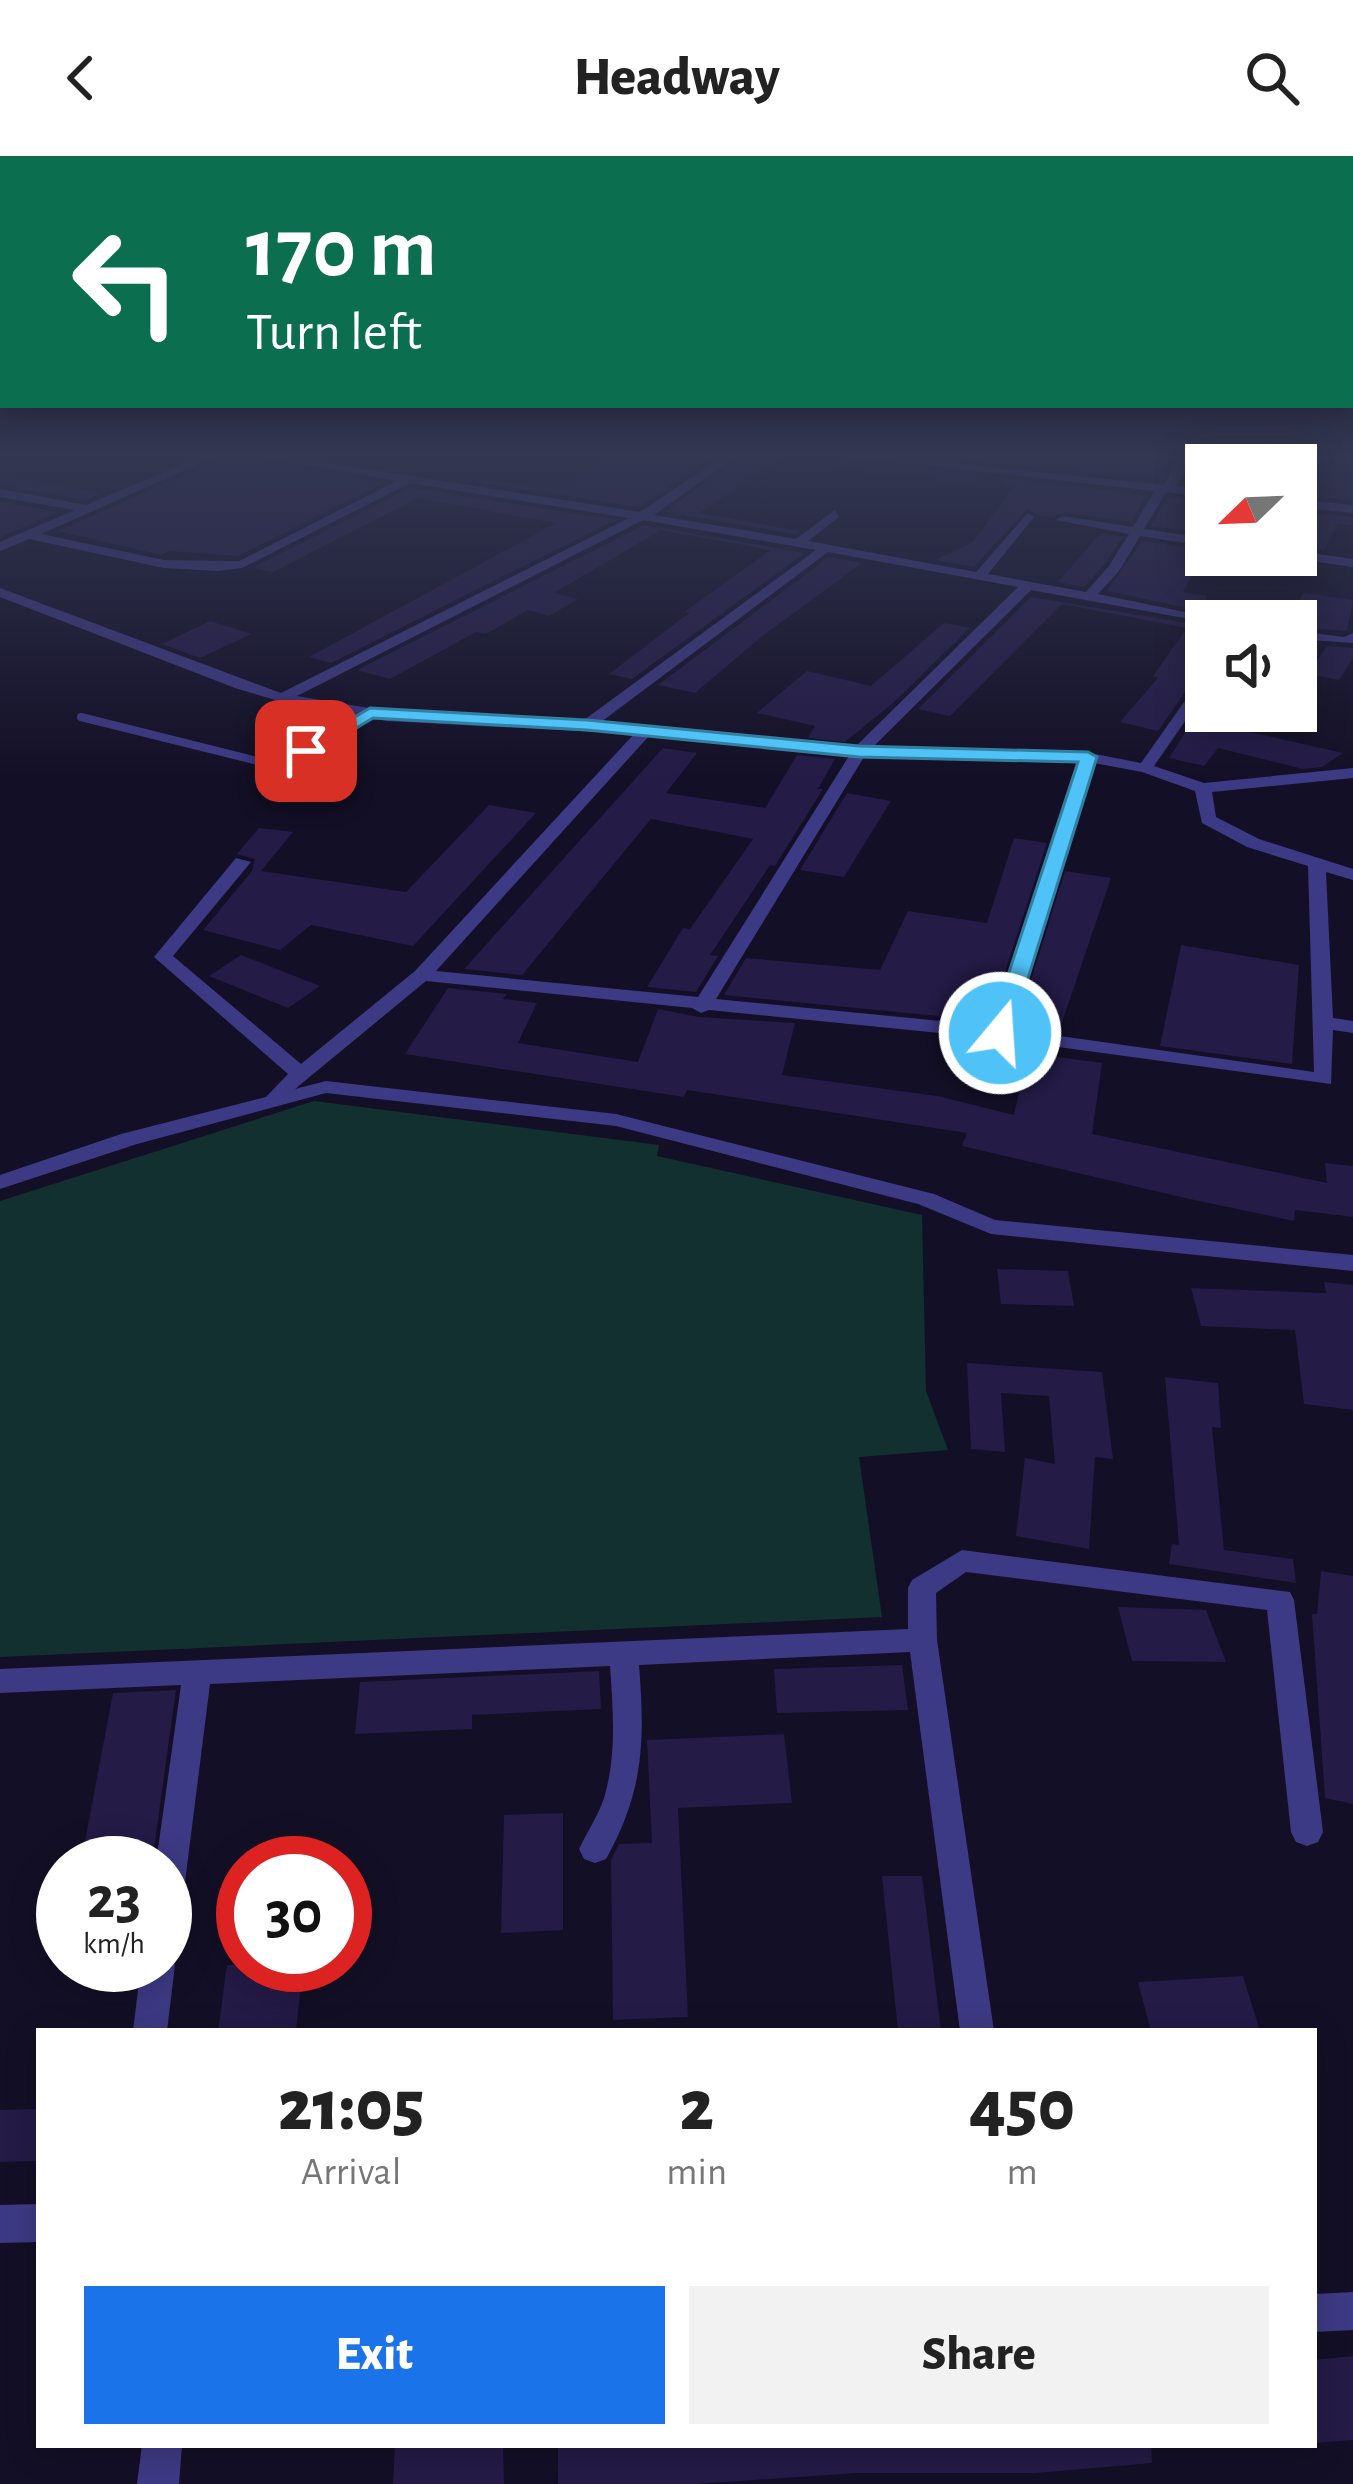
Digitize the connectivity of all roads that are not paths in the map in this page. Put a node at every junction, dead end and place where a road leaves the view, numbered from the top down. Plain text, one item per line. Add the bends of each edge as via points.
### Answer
1 (164, 561) edge
2 (241, 561) edge
3 (552, 561) edge
4 (809, 561) edge
5 (898, 561) edge
6 (991, 561) edge
7 (1116, 561) edge
8 (979, 575) junction
9 (1028, 585) junction
10 (0, 592) edge
11 (1091, 595) junction
12 (1185, 614) edge
13 (1353, 637) edge
14 (1317, 638) edge
15 (282, 698) junction
16 (1185, 710) edge
17 (370, 713) junction
18 (81, 717) dead end
19 (587, 725) junction
20 (644, 732) junction
21 (859, 752) junction
22 (1088, 757) junction
23 (1144, 768) junction
24 (1353, 773) edge
25 (1203, 788) junction
26 (242, 862) dead end
27 (1317, 866) junction
28 (1353, 875) edge
29 (422, 975) junction
30 (701, 1007) junction
31 (1323, 1023) junction
32 (1353, 1027) edge
33 (1000, 1033) junction
34 (302, 1074) junction
35 (263, 1104) junction
36 (0, 1182) edge
37 (1353, 1263) edge
38 (923, 1640) junction
39 (624, 1652) junction
40 (196, 1673) junction
41 (0, 1681) edge
42 (1307, 1832) dead end
43 (175, 1836) edge
44 (595, 1849) dead end
45 (154, 1992) edge
46 (149, 2028) edge
47 (977, 2028) edge
48 (36, 2223) edge
49 (0, 2224) edge
50 (1353, 2311) edge
51 (1317, 2313) edge
52 (162, 2448) edge
53 (158, 2484) edge

1 - 2 street via 226,568
3 - 15 street
4 - 19 street
5 - 8 street
6 - 8 street
7 - 11 street
8 - 9 street
9 - 11 street
9 - 21 street
10 - 15 street
11 - 12 street
13 - 14 street
15 - 17 street
16 - 23 street
17 - 18 lane via 278,766
17 - 19 street
19 - 20 street
20 - 21 street
20 - 29 street
21 - 22 street
21 - 30 street
22 - 23 street
22 - 33 street
23 - 25 street
24 - 25 street
25 - 27 street via 1208,820
26 - 34 street via 163,957
27 - 28 street
27 - 31 street
29 - 30 street
29 - 34 street
30 - 33 street
31 - 32 street
31 - 33 street via 1324,1080
34 - 35 street
35 - 36 street
35 - 37 street via 326,1087 616,1120 926,1199 991,1227
38 - 39 street
38 - 42 street via 922,1588 962,1561 1280,1600
38 - 47 street
39 - 40 street
39 - 44 street via 630,1743 619,1812
40 - 41 street
40 - 43 street
45 - 46 street
48 - 49 street
50 - 51 street
52 - 53 street

